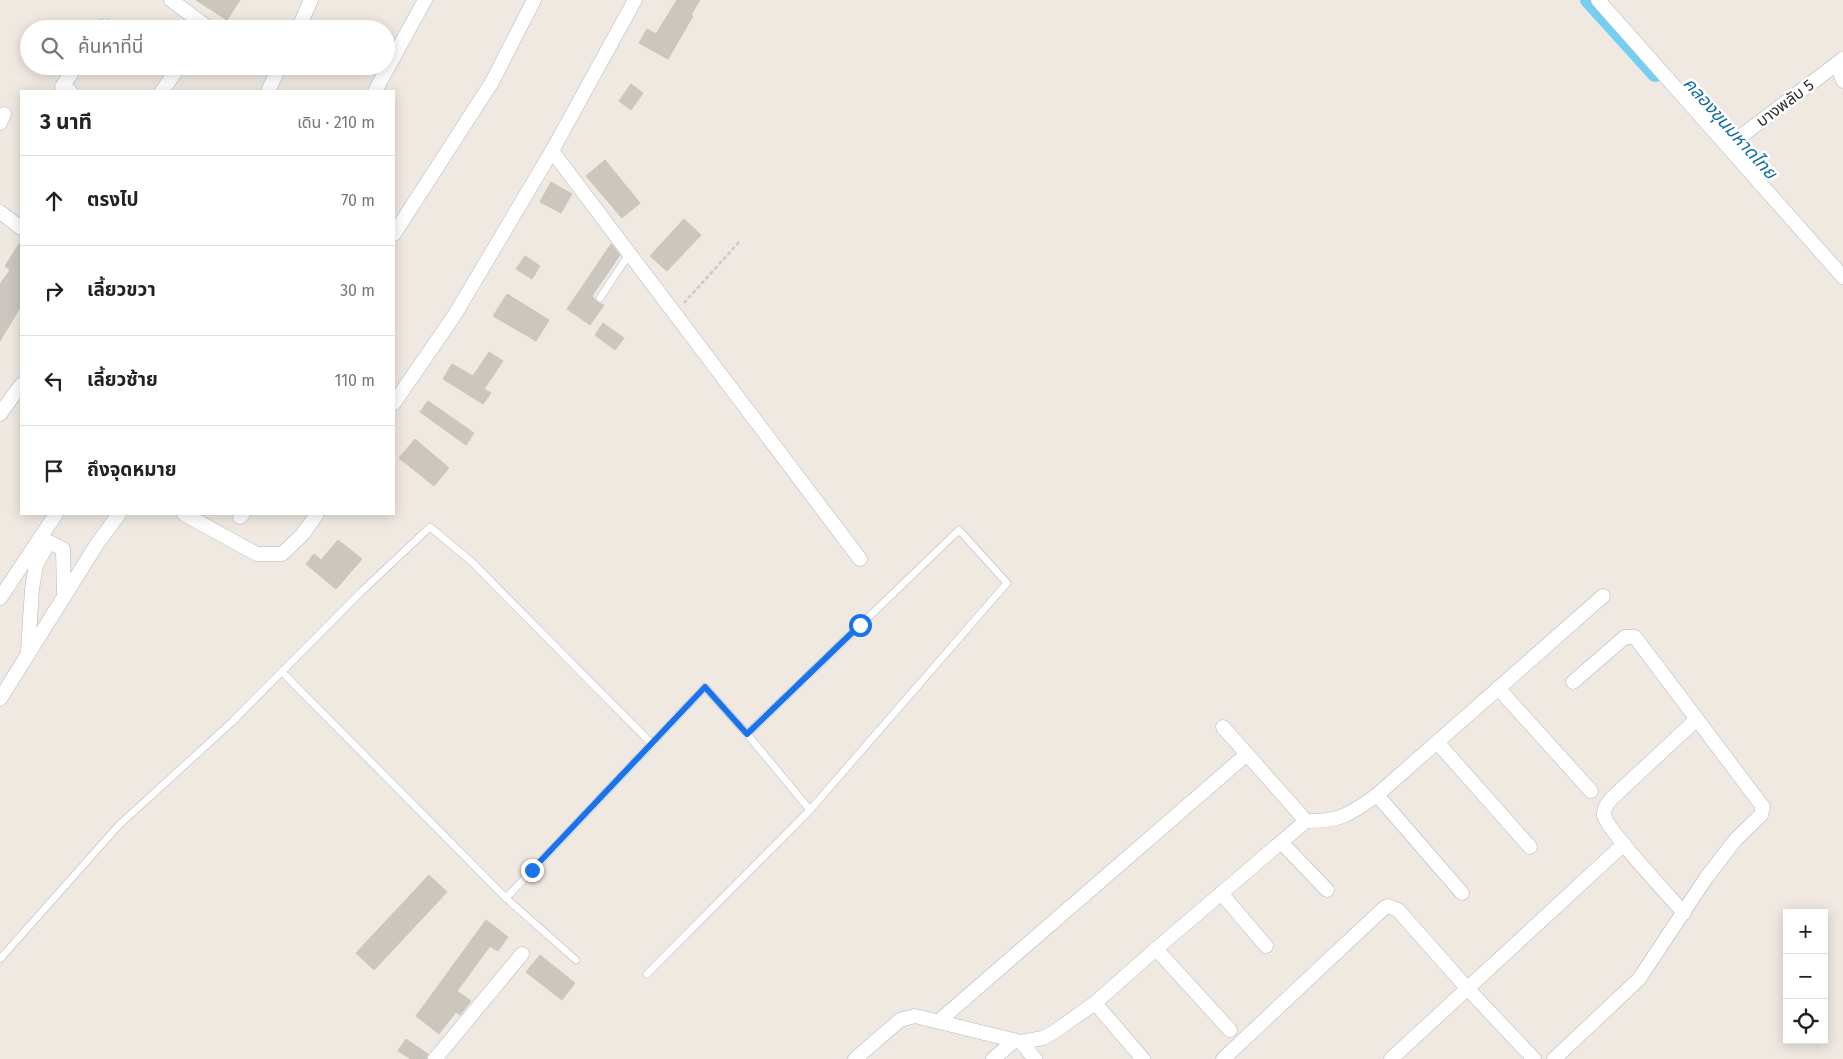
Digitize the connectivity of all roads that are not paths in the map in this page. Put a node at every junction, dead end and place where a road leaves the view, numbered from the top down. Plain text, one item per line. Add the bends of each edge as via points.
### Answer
1 (171, 0) edge
2 (311, 0) edge
3 (425, 0) edge
4 (534, 0) edge
5 (635, 0) edge
6 (1598, 0) edge
7 (198, 20) edge
8 (302, 20) edge
9 (395, 55) edge
10 (1840, 61) edge
11 (70, 75) edge
12 (173, 75) edge
13 (276, 75) edge
14 (384, 75) edge
15 (1843, 80) edge
16 (68, 90) edge
17 (163, 90) edge
18 (268, 90) edge
19 (376, 90) edge
20 (1728, 146) junction
21 (552, 151) junction
22 (0, 212) edge
23 (20, 227) edge
24 (395, 232) edge
25 (630, 254) junction
26 (1843, 277) edge
27 (600, 298) dead end
28 (20, 387) edge
29 (395, 402) edge
30 (0, 414) edge
31 (56, 515) edge
32 (57, 515) edge
33 (118, 515) edge
34 (186, 515) edge
35 (316, 515) edge
36 (49, 542) junction
37 (860, 559) dead end
38 (1603, 596) dead end
39 (64, 597) junction
40 (0, 598) edge
41 (28, 655) junction
42 (282, 672) junction
43 (1573, 682) dead end
44 (1498, 688) junction
45 (0, 699) edge
46 (1697, 719) junction
47 (1223, 727) dead end
48 (747, 734) junction
49 (1437, 742) junction
50 (652, 744) junction
51 (1248, 754) junction
52 (1591, 791) dead end
53 (1377, 795) junction
54 (810, 810) junction
55 (1306, 821) junction
56 (1281, 842) junction
57 (1624, 844) junction
58 (1530, 847) dead end
59 (1327, 890) dead end
60 (1221, 893) junction
61 (1462, 893) dead end
62 (506, 898) junction
63 (1684, 913) junction
64 (1266, 946) dead end
65 (1156, 949) junction
66 (522, 954) dead end
67 (0, 959) edge
68 (576, 960) dead end
69 (647, 974) dead end
70 (1467, 988) junction
71 (1095, 1003) junction
72 (939, 1021) junction
73 (1230, 1030) dead end
74 (1018, 1041) junction
75 (435, 1059) edge
76 (855, 1059) edge
77 (993, 1059) edge
78 (1035, 1059) edge
79 (1143, 1059) edge
80 (1223, 1059) edge
81 (1391, 1059) edge
82 (1534, 1059) edge
83 (1554, 1059) edge

1 - 7 street
2 - 8 street
3 - 9 street
4 - 24 street via 492,82
5 - 21 street
6 - 20 street
10 - 15 street
10 - 20 street, บางพลับ 5
11 - 16 street via 62,87
12 - 17 street
13 - 18 street
14 - 19 street
20 - 26 street
21 - 25 street
21 - 29 street via 454,316
22 - 23 street
25 - 27 lane
25 - 37 street
28 - 30 street
31 - 40 street
32 - 36 street
33 - 39 street
34 - 35 street via 257,554 282,554 303,534
36 - 39 street via 63,549
36 - 41 street via 36,565
38 - 44 street
39 - 41 street
41 - 45 street
42 - 50 lane via 430,527 472,562
42 - 62 lane
42 - 67 lane via 119,825
43 - 46 street via 1625,637 1635,637
44 - 49 street
44 - 52 street
46 - 57 street via 1605,808 1605,818
46 - 63 street via 1763,807 1761,815 1720,858
47 - 51 street
48 - 50 lane via 705,687
48 - 54 lane
48 - 54 lane via 959,530 1007,583
49 - 53 street
49 - 58 street
50 - 62 lane
51 - 55 street
51 - 72 street
53 - 55 street via 1339,818
53 - 61 street
54 - 69 lane
55 - 56 street
56 - 59 street
56 - 60 street
57 - 63 street
57 - 70 street
60 - 64 street
60 - 65 street
62 - 68 lane
63 - 83 street via 1639,979
65 - 71 street
65 - 73 street
66 - 75 street
70 - 80 street via 1398,910 1388,906
70 - 81 street
70 - 82 street
71 - 74 street via 1043,1038
71 - 79 street
72 - 74 street
72 - 76 street via 915,1016 900,1020
74 - 77 street
74 - 78 street

